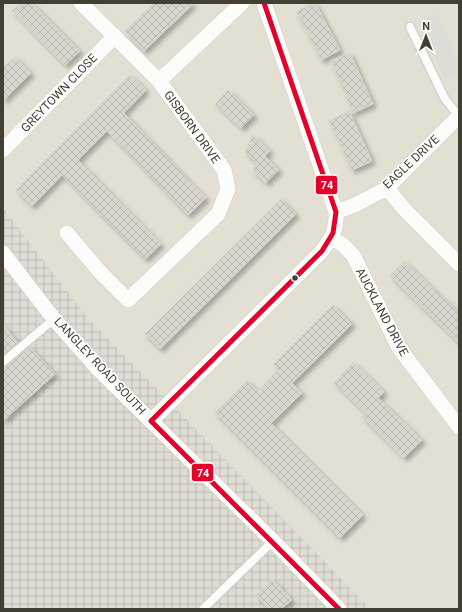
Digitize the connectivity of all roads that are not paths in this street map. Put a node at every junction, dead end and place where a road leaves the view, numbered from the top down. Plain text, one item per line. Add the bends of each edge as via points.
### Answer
1 (82, 3) edge
2 (242, 3) edge
3 (264, 3) edge
4 (410, 27) dead end
5 (115, 36) junction
6 (158, 81) junction
7 (459, 116) edge
8 (3, 150) edge
9 (387, 188) junction
10 (336, 212) junction
11 (67, 233) dead end
12 (332, 238) junction
13 (3, 253) edge
14 (459, 264) edge
15 (54, 319) junction
16 (3, 362) edge
17 (151, 421) junction
18 (459, 427) edge
19 (273, 541) junction
20 (203, 609) edge
21 (339, 609) edge

1 - 5 street
2 - 6 street, GISBORN DRIVE
3 - 10 street
4 - 7 lane via 445,99
5 - 6 street
5 - 8 street, GREYTOWN CLOSE
6 - 11 street, GISBORN DRIVE via 224,170 228,189 218,214 128,300
7 - 9 street, EAGLE DRIVE
9 - 10 street, EAGLE DRIVE
9 - 14 street via 404,209
10 - 12 street
12 - 17 street via 322,252
12 - 18 street, AUCKLAND DRIVE via 353,255 399,348
13 - 15 street, LANGLEY ROAD SOUTH
15 - 16 lane
15 - 17 street, LANGLEY ROAD SOUTH via 99,370
17 - 19 street, LANGLEY ROAD SOUTH
19 - 20 lane
19 - 21 street, LANGLEY ROAD SOUTH

